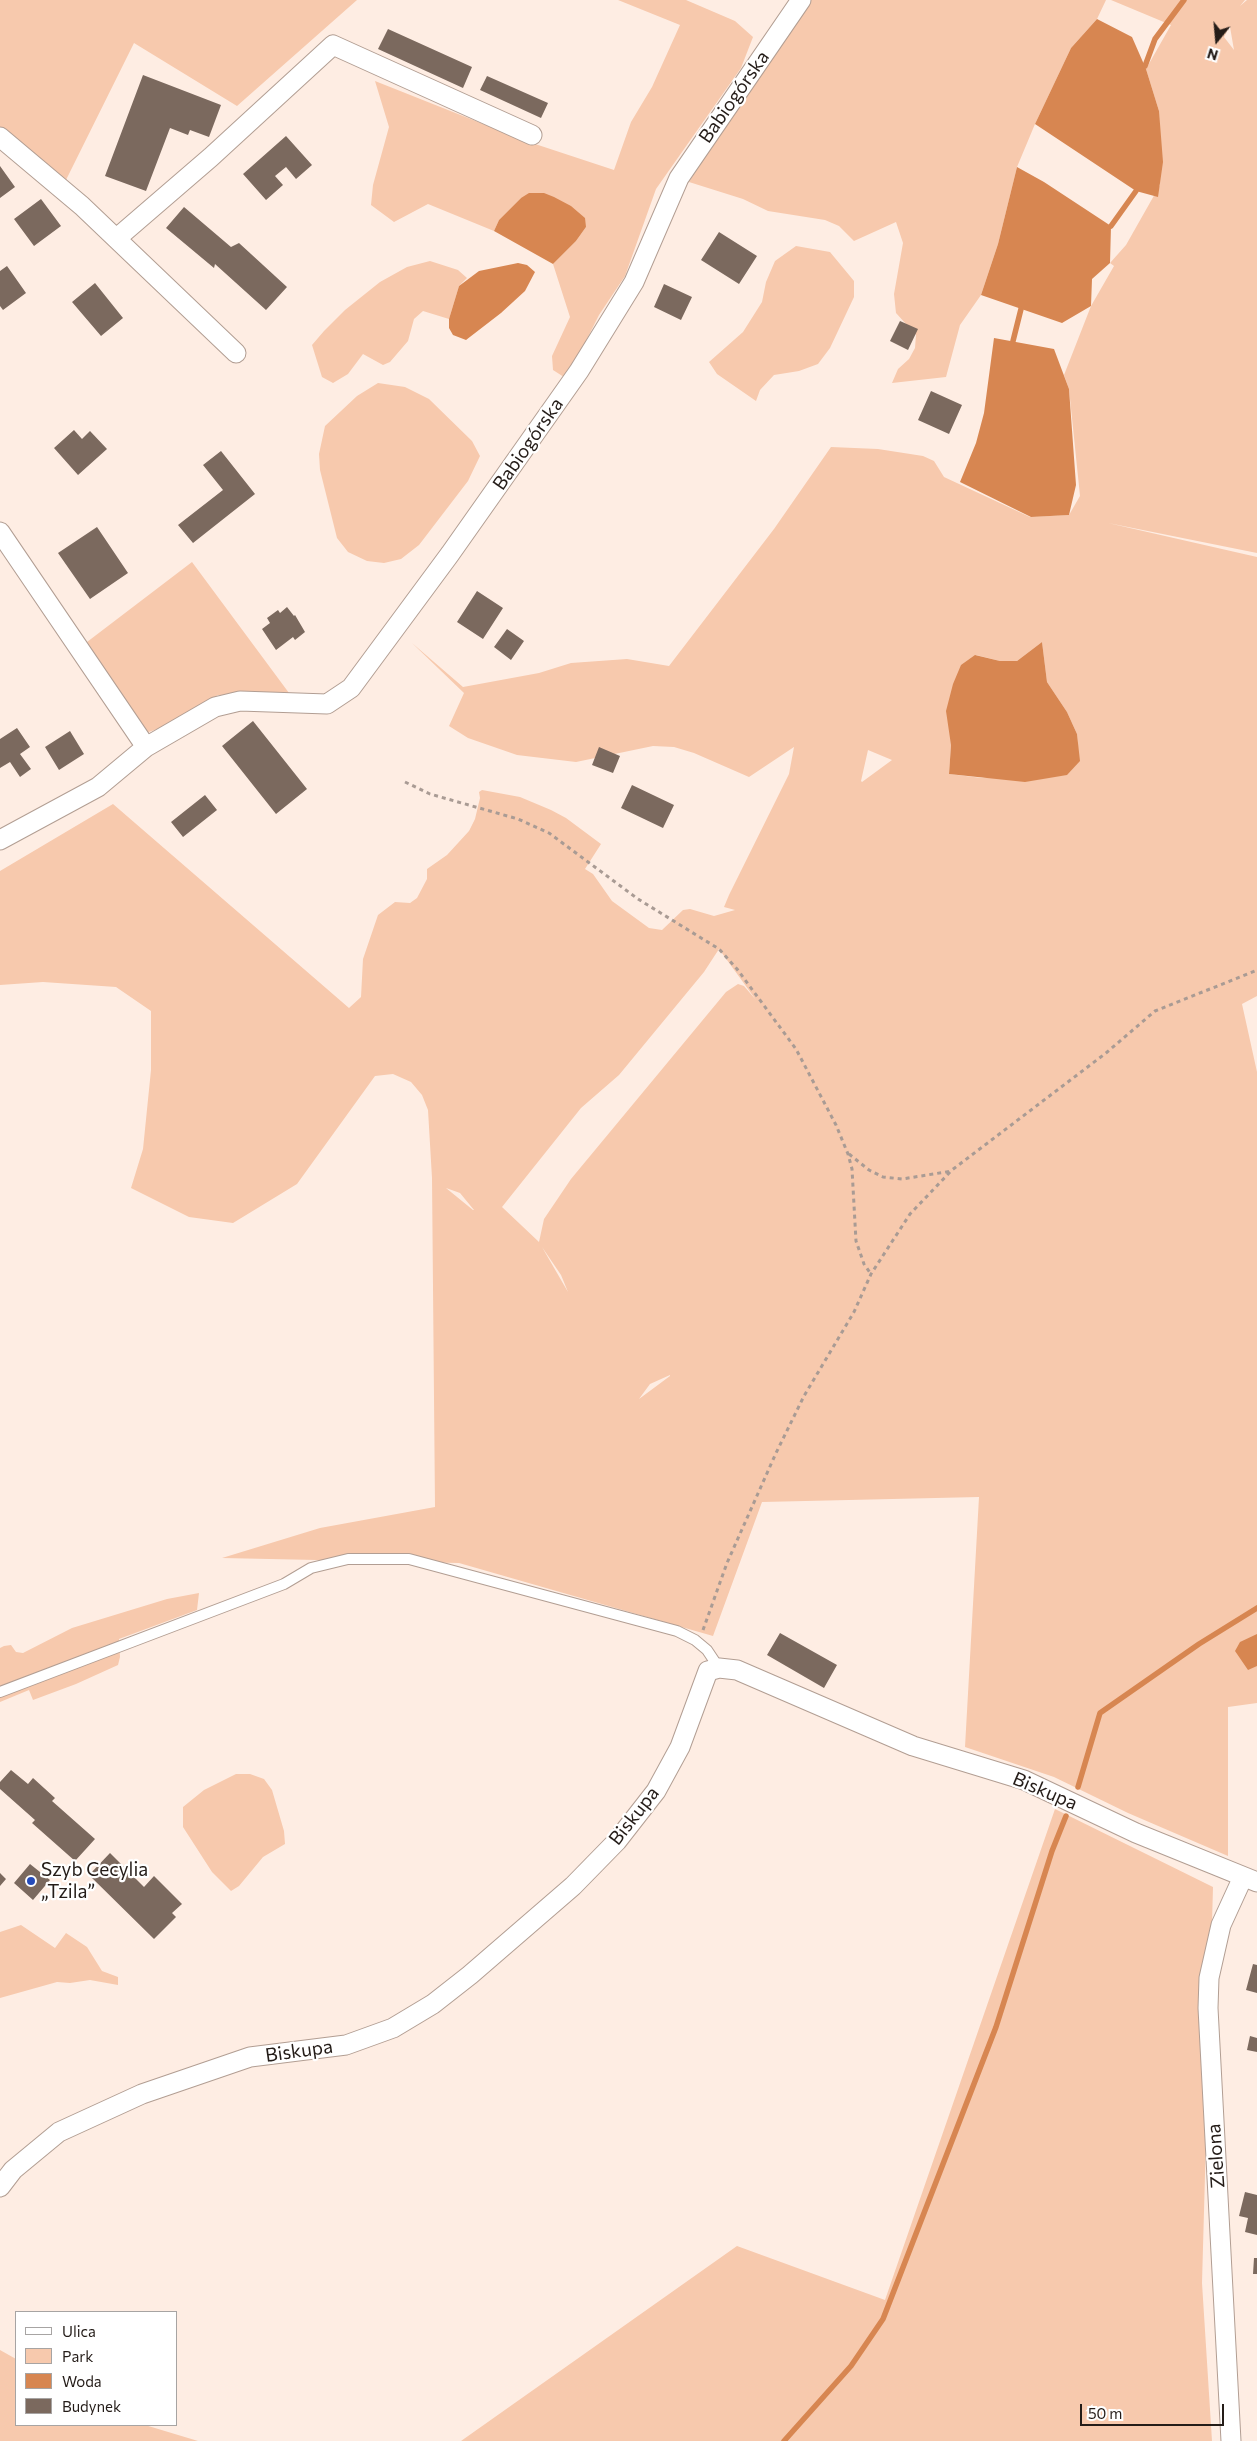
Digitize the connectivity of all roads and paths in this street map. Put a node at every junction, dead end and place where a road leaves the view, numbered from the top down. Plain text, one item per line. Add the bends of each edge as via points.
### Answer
1 (801, 0) edge
2 (532, 135) dead end
3 (0, 137) edge
4 (117, 238) junction
5 (236, 353) dead end
6 (0, 532) edge
7 (146, 748) junction
8 (406, 782) dead end
9 (0, 840) edge
10 (1256, 971) dead end
11 (848, 1154) junction
12 (952, 1170) junction
13 (870, 1274) junction
14 (695, 1640) junction
15 (719, 1668) junction
16 (0, 1692) edge
17 (1250, 1880) edge
18 (0, 2187) edge
19 (1231, 2441) edge

1 - 7 street, Babiogórska via 678,178 634,282 579,371 351,688 327,704 240,701 215,707
2 - 4 street via 333,44 211,157
3 - 4 street
4 - 5 street
6 - 7 street
7 - 9 street, Babiogórska via 98,787
8 - 11 path via 430,794 518,819 549,832 638,899 719,950 737,969 796,1049
10 - 12 path via 1155,1011 1106,1053
11 - 12 path via 883,1177 902,1179
11 - 13 path via 852,1170 856,1241
12 - 13 path via 910,1214
13 - 14 path via 854,1312 804,1396 776,1453 728,1563 706,1626
14 - 15 lane via 707,1650
14 - 16 lane via 677,1631 408,1559 348,1559 311,1568 284,1584
15 - 17 street, Biskupa via 737,1670 913,1746 1024,1780 1136,1833
15 - 18 street, Biskupa via 708,1671 680,1747 656,1791 617,1840 573,1886 433,2004 393,2028 346,2045 250,2057 142,2094 59,2132 13,2170
17 - 19 street, Zielona via 1221,1925 1209,1978

